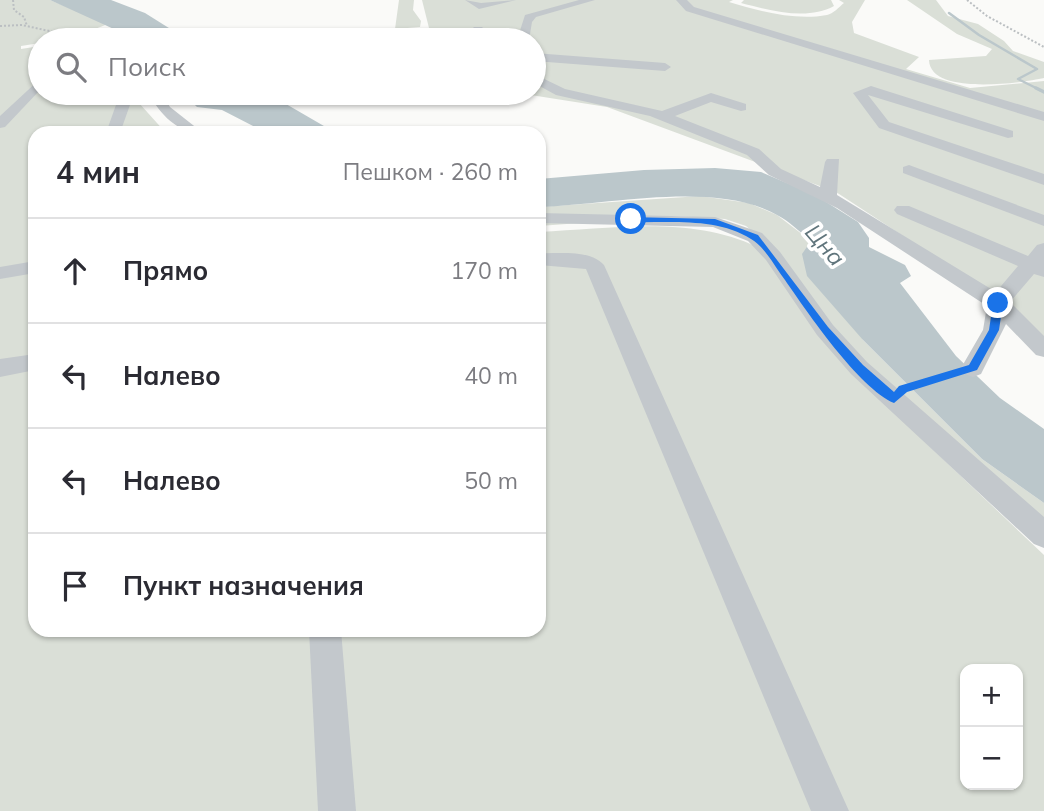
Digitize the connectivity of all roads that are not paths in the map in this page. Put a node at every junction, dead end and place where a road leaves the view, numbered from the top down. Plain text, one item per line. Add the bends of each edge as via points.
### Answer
1 (470, 0) edge
2 (511, 0) edge
3 (590, 0) edge
4 (681, 0) edge
5 (526, 28) edge
6 (546, 58) edge
7 (665, 67) dead end
8 (546, 84) edge
9 (28, 95) edge
10 (123, 105) edge
11 (162, 105) edge
12 (741, 107) dead end
13 (663, 116) junction
14 (1044, 117) edge
15 (0, 124) edge
16 (115, 126) edge
17 (176, 126) edge
18 (1008, 134) dead end
19 (833, 162) dead end
20 (909, 170) dead end
21 (1044, 180) edge
22 (829, 197) junction
23 (903, 210) dead end
24 (546, 218) edge
25 (1044, 221) edge
26 (1044, 249) edge
27 (546, 259) edge
28 (28, 268) edge
29 (1037, 268) edge
30 (0, 273) edge
31 (998, 303) junction
32 (1039, 341) edge
33 (28, 363) edge
34 (0, 368) edge
35 (973, 368) road end
36 (1044, 535) edge
37 (325, 637) edge
38 (337, 811) edge
39 (830, 811) edge

1 - 2 lane via 479,6
3 - 5 lane via 535,13
4 - 14 lane via 690,9
6 - 7 lane
8 - 13 lane via 561,92
9 - 15 lane
10 - 16 lane
11 - 17 lane
12 - 13 lane via 711,97
13 - 22 lane via 753,152 775,172
18 - 21 lane via 871,90 860,93 884,125
19 - 22 lane
20 - 25 lane
22 - 31 lane
23 - 29 lane
24 - 36 lane via 715,222 755,237 859,368 898,394
26 - 29 lane
27 - 39 lane via 594,265
28 - 30 lane
29 - 31 lane
31 - 32 lane
31 - 35 lane via 994,330
33 - 34 lane
37 - 38 lane

